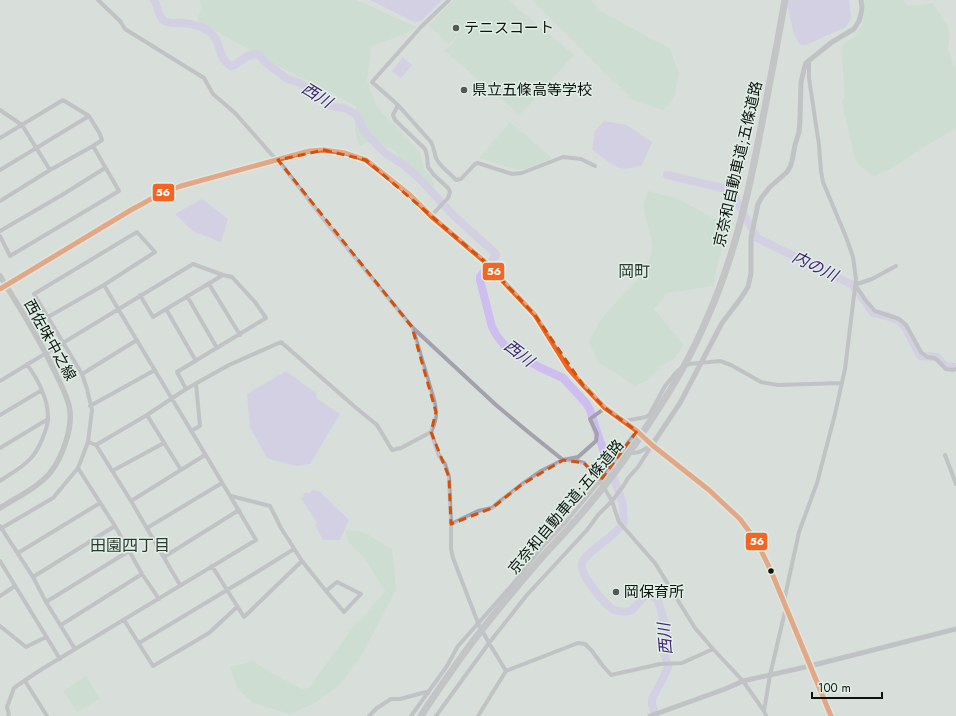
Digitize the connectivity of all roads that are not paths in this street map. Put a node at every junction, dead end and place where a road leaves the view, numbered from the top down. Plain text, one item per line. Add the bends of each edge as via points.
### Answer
1 (98, 0) edge
2 (450, 0) edge
3 (785, 0) edge
4 (861, 0) edge
5 (809, 60) junction
6 (804, 69) junction
7 (809, 78) junction
8 (398, 105) junction
9 (0, 110) edge
10 (89, 116) junction
11 (22, 125) junction
12 (0, 138) edge
13 (93, 146) junction
14 (37, 148) junction
15 (278, 160) junction
16 (595, 166) dead end
17 (105, 168) junction
18 (0, 170) edge
19 (50, 170) junction
20 (0, 201) edge
21 (431, 216) junction
22 (0, 231) edge
23 (0, 236) edge
24 (896, 266) dead end
25 (223, 275) junction
26 (0, 276) edge
27 (209, 284) junction
28 (856, 284) junction
29 (104, 285) junction
30 (6, 286) junction
31 (0, 289) edge
32 (140, 296) junction
33 (187, 296) junction
34 (118, 309) junction
35 (166, 309) junction
36 (48, 317) junction
37 (412, 327) junction
38 (240, 335) junction
39 (137, 340) junction
40 (63, 342) junction
41 (217, 348) junction
42 (46, 352) junction
43 (196, 361) junction
44 (702, 363) junction
45 (27, 364) junction
46 (956, 369) edge
47 (155, 370) junction
48 (82, 374) junction
49 (1, 378) edge
50 (842, 383) junction
51 (196, 384) junction
52 (186, 389) junction
53 (42, 390) junction
54 (172, 399) junction
55 (90, 406) junction
56 (605, 408) junction
57 (0, 415) edge
58 (147, 415) junction
59 (48, 418) junction
60 (624, 421) junction
61 (191, 431) junction
62 (637, 431) junction
63 (431, 432) junction
64 (88, 442) junction
65 (164, 443) junction
66 (96, 444) junction
67 (652, 445) junction
68 (0, 448) edge
69 (623, 450) junction
70 (205, 455) junction
71 (946, 455) dead end
72 (563, 460) junction
73 (78, 468) junction
74 (181, 470) junction
75 (112, 471) junction
76 (0, 480) edge
77 (600, 481) junction
78 (222, 483) junction
79 (956, 484) edge
80 (231, 496) junction
81 (131, 501) junction
82 (612, 501) junction
83 (100, 503) junction
84 (0, 508) edge
85 (239, 510) junction
86 (451, 524) junction
87 (115, 526) junction
88 (0, 528) edge
89 (147, 528) junction
90 (294, 549) junction
91 (129, 551) junction
92 (18, 553) junction
93 (164, 557) junction
94 (302, 561) junction
95 (0, 563) edge
96 (212, 566) junction
97 (142, 574) junction
98 (33, 576) junction
99 (180, 585) junction
100 (16, 586) junction
101 (227, 590) junction
102 (326, 591) junction
103 (0, 596) edge
104 (159, 598) junction
105 (46, 602) junction
106 (785, 604) junction
107 (237, 607) junction
108 (124, 620) junction
109 (478, 623) junction
110 (61, 625) junction
111 (0, 626) edge
112 (956, 629) edge
113 (46, 636) junction
114 (139, 643) junction
115 (489, 643) junction
116 (75, 649) junction
117 (713, 649) junction
118 (60, 658) junction
119 (810, 666) junction
120 (506, 671) junction
121 (770, 675) junction
122 (25, 681) junction
123 (743, 681) junction
124 (428, 692) junction
125 (764, 710) junction
126 (9, 716) edge
127 (47, 716) edge
128 (369, 716) edge
129 (411, 716) edge
130 (421, 716) edge
131 (436, 716) edge
132 (478, 716) edge
133 (650, 716) edge
134 (766, 716) edge
135 (831, 716) edge

1 - 15 street via 125,29 204,78 213,94 235,113
2 - 8 street via 420,27 372,82
3 - 130 highway, 京奈和自動車道;五條道路 via 746,201 733,249 706,323 675,382 629,454 583,512 494,615
4 - 5 street via 861,14 854,29
5 - 6 street
5 - 7 street
6 - 7 street
6 - 44 street via 799,132 790,167 770,187 757,208 751,238 751,273 748,287 722,323
7 - 28 street via 823,182 854,258
8 - 16 street via 431,142 436,158 456,180 461,179 478,163 512,174 522,173 563,158 581,159
8 - 21 street via 393,115 395,120 425,149 428,168 450,192 448,198
9 - 11 street
10 - 11 street via 63,100
10 - 13 street via 102,140
10 - 14 street
11 - 12 street
11 - 14 street
13 - 17 street
13 - 19 street
14 - 18 street
14 - 19 street
15 - 21 street via 309,151 324,150 366,160 410,195
15 - 30 street via 162,193
15 - 37 street
17 - 22 street
17 - 23 street via 119,191 10,256
19 - 20 street
21 - 56 street via 484,261 535,315 568,368
24 - 28 street via 872,279
25 - 27 street
25 - 32 street via 193,264
25 - 38 street via 232,277 266,318
26 - 30 main road, 西佐味中之線
27 - 33 street
27 - 38 street
28 - 46 street via 875,310 899,319 906,325 925,356 934,358 946,369
28 - 50 street
29 - 34 street
29 - 36 street
29 - 36 street via 156,252 137,232 34,294
30 - 31 street
30 - 42 main road, 西佐味中之線
32 - 34 street
32 - 35 street via 153,317
33 - 35 street
33 - 41 street
34 - 39 street
34 - 40 street
35 - 43 street
36 - 40 street
37 - 63 street via 434,400 436,421
37 - 72 street via 496,405
38 - 41 street
39 - 47 street
39 - 48 street
40 - 42 street
40 - 48 street
41 - 43 street
42 - 45 street
42 - 84 main road, 西佐味中之線 via 64,389 70,410 65,444 59,460 39,484
43 - 52 street via 177,372
44 - 50 street via 720,362 731,365 767,384
44 - 60 street via 689,364 680,369 665,386 646,417
44 - 67 street via 680,403
45 - 49 street
45 - 53 street
47 - 54 street
47 - 55 street
48 - 55 street
50 - 106 street via 817,483 799,532
51 - 52 street
51 - 61 street via 200,426
51 - 63 street via 281,342 378,425 392,450
52 - 54 street
53 - 57 street
53 - 59 street
54 - 58 street
54 - 61 street
55 - 64 street via 92,410
56 - 60 street
56 - 72 street via 590,419 597,434 596,441 578,457
58 - 65 street
58 - 66 street
59 - 68 street
59 - 76 street via 39,447 31,458 22,467
60 - 62 street
61 - 70 street
62 - 67 street
62 - 69 street
63 - 86 street via 449,477
64 - 66 street
64 - 73 street
65 - 74 street
65 - 75 street
66 - 75 street
67 - 69 street via 633,454
67 - 82 street
67 - 106 street via 710,490 740,519 757,542
69 - 77 street
70 - 74 street
70 - 78 street
71 - 79 street
72 - 77 street via 584,463
72 - 86 street via 521,484 492,508 478,511
73 - 83 street
73 - 88 street via 53,498
74 - 81 street
75 - 81 street
77 - 82 street
77 - 109 street
78 - 80 street
78 - 89 street
80 - 85 street
80 - 90 street via 270,506
81 - 89 street
82 - 115 street via 526,596
82 - 117 street via 619,522 655,563 695,628
83 - 87 street
83 - 92 street
85 - 93 street
85 - 96 street via 256,540
86 - 109 street via 453,558
87 - 91 street
87 - 98 street
88 - 92 street
89 - 93 street
90 - 94 street
90 - 101 street
91 - 97 street
91 - 105 street
92 - 98 street
93 - 99 street
94 - 102 street
94 - 107 street via 244,617
95 - 100 street
96 - 99 street
96 - 101 street
97 - 104 street
97 - 110 street
98 - 105 street
99 - 104 street
100 - 103 street
100 - 113 street
101 - 107 street
101 - 114 street
102 - 102 street via 337,582 361,594 344,612
104 - 108 street
105 - 110 street
106 - 119 street
106 - 121 street
107 - 114 street via 210,633 153,666
108 - 114 street
108 - 116 street
109 - 115 street
109 - 124 street via 458,646
110 - 116 street
111 - 113 street via 26,647
112 - 119 street
113 - 118 street
115 - 120 street
115 - 131 street
116 - 118 street
117 - 120 street via 682,663 660,664 611,675 585,644 578,643
117 - 123 street
118 - 122 street
119 - 121 street
119 - 135 street
120 - 132 street
121 - 123 street
121 - 125 street
122 - 126 street via 14,688 7,706
122 - 127 street
123 - 125 street
123 - 133 street
124 - 128 street via 391,699
124 - 129 street
125 - 134 street

